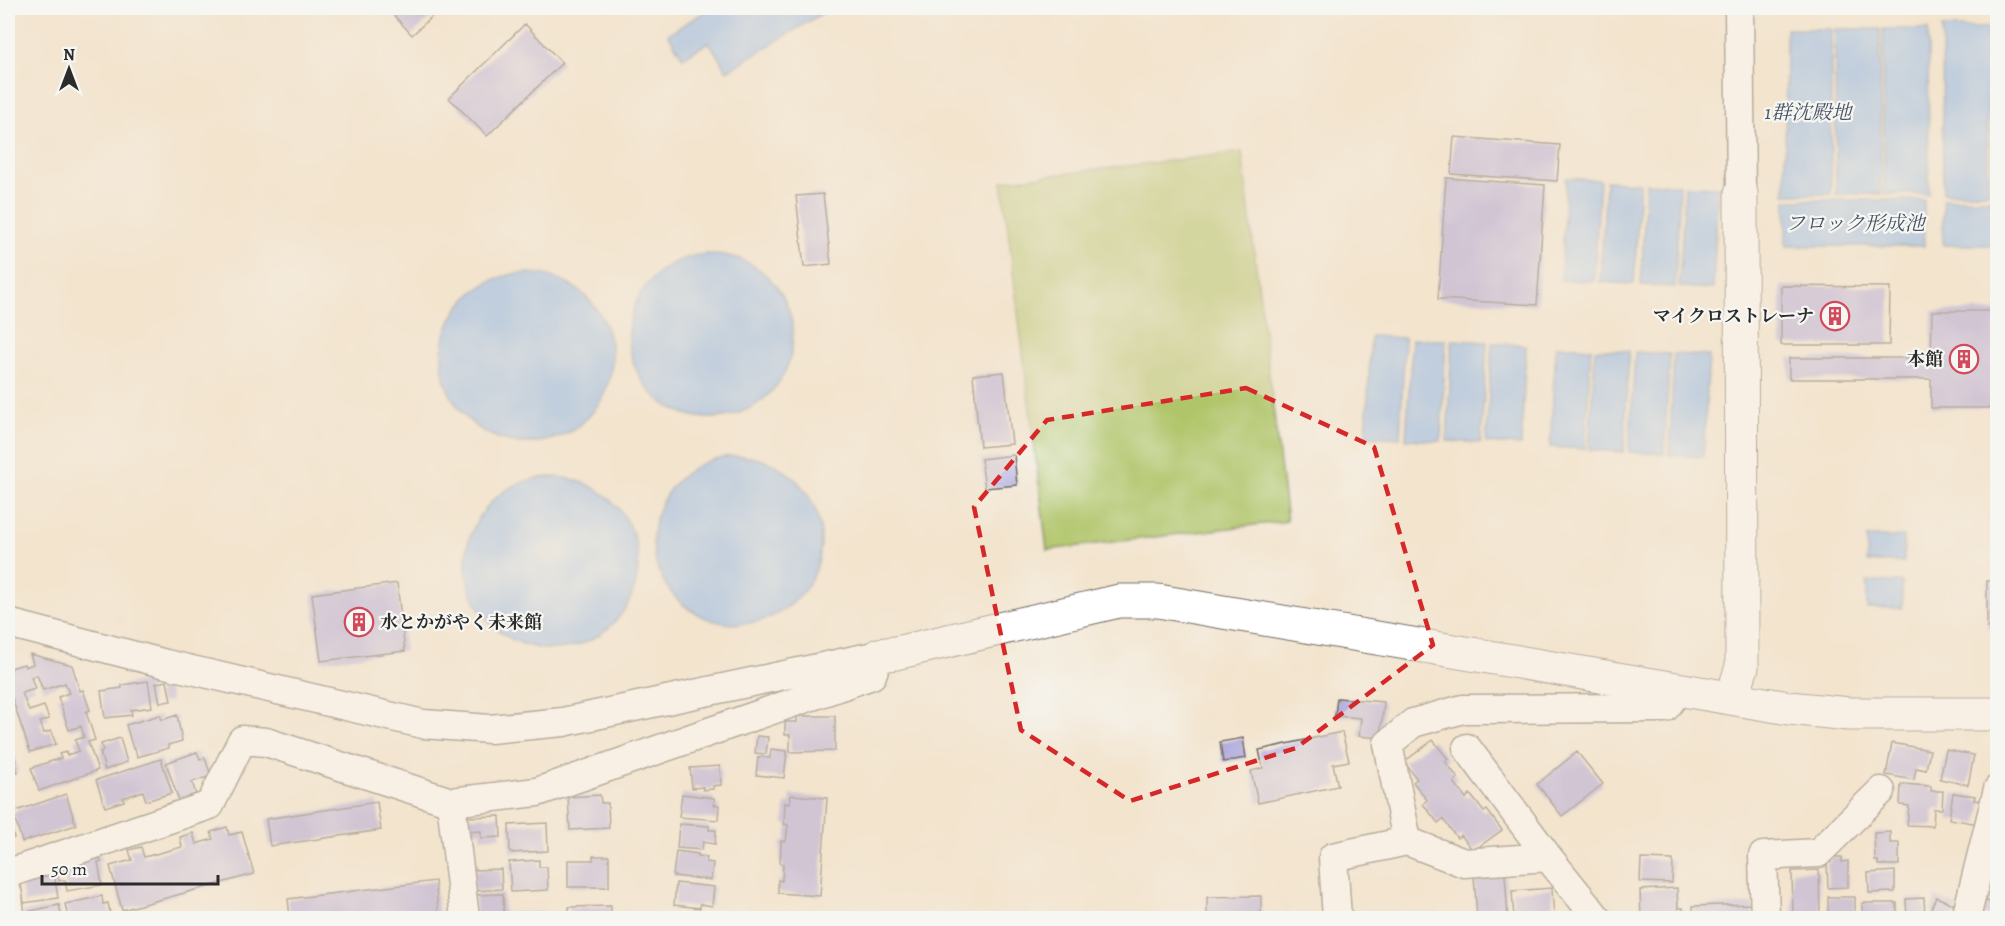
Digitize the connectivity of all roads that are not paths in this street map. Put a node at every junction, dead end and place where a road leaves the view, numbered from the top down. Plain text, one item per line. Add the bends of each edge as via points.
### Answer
1 (1739, 8) edge
2 (1741, 193) joint
3 (8, 623) edge
4 (879, 655) junction
5 (1680, 689) junction
6 (1732, 697) junction
7 (1998, 714) edge
8 (1467, 748) dead end
9 (1998, 789) edge
10 (1881, 791) dead end
11 (451, 802) junction
12 (1407, 841) junction
13 (1548, 857) junction
14 (8, 876) edge
15 (8, 895) edge
16 (10, 918) edge
17 (465, 918) edge
18 (1337, 918) edge
19 (1598, 918) edge
20 (1765, 918) edge
21 (1966, 918) edge

1 - 2 street
2 - 6 street via 1742,667
3 - 4 street via 423,724 490,729 563,722
4 - 5 street via 1119,601 1158,601
4 - 11 street via 872,675 537,792
5 - 6 street
5 - 12 street via 1665,708 1463,710 1413,723 1388,744
6 - 7 street via 1849,714
8 - 13 street
9 - 21 street
10 - 20 street via 1818,853 1763,856
11 - 14 street via 266,742 242,740 210,805
11 - 17 street
12 - 13 street via 1464,863
12 - 18 street via 1334,857
13 - 19 street
15 - 16 street

